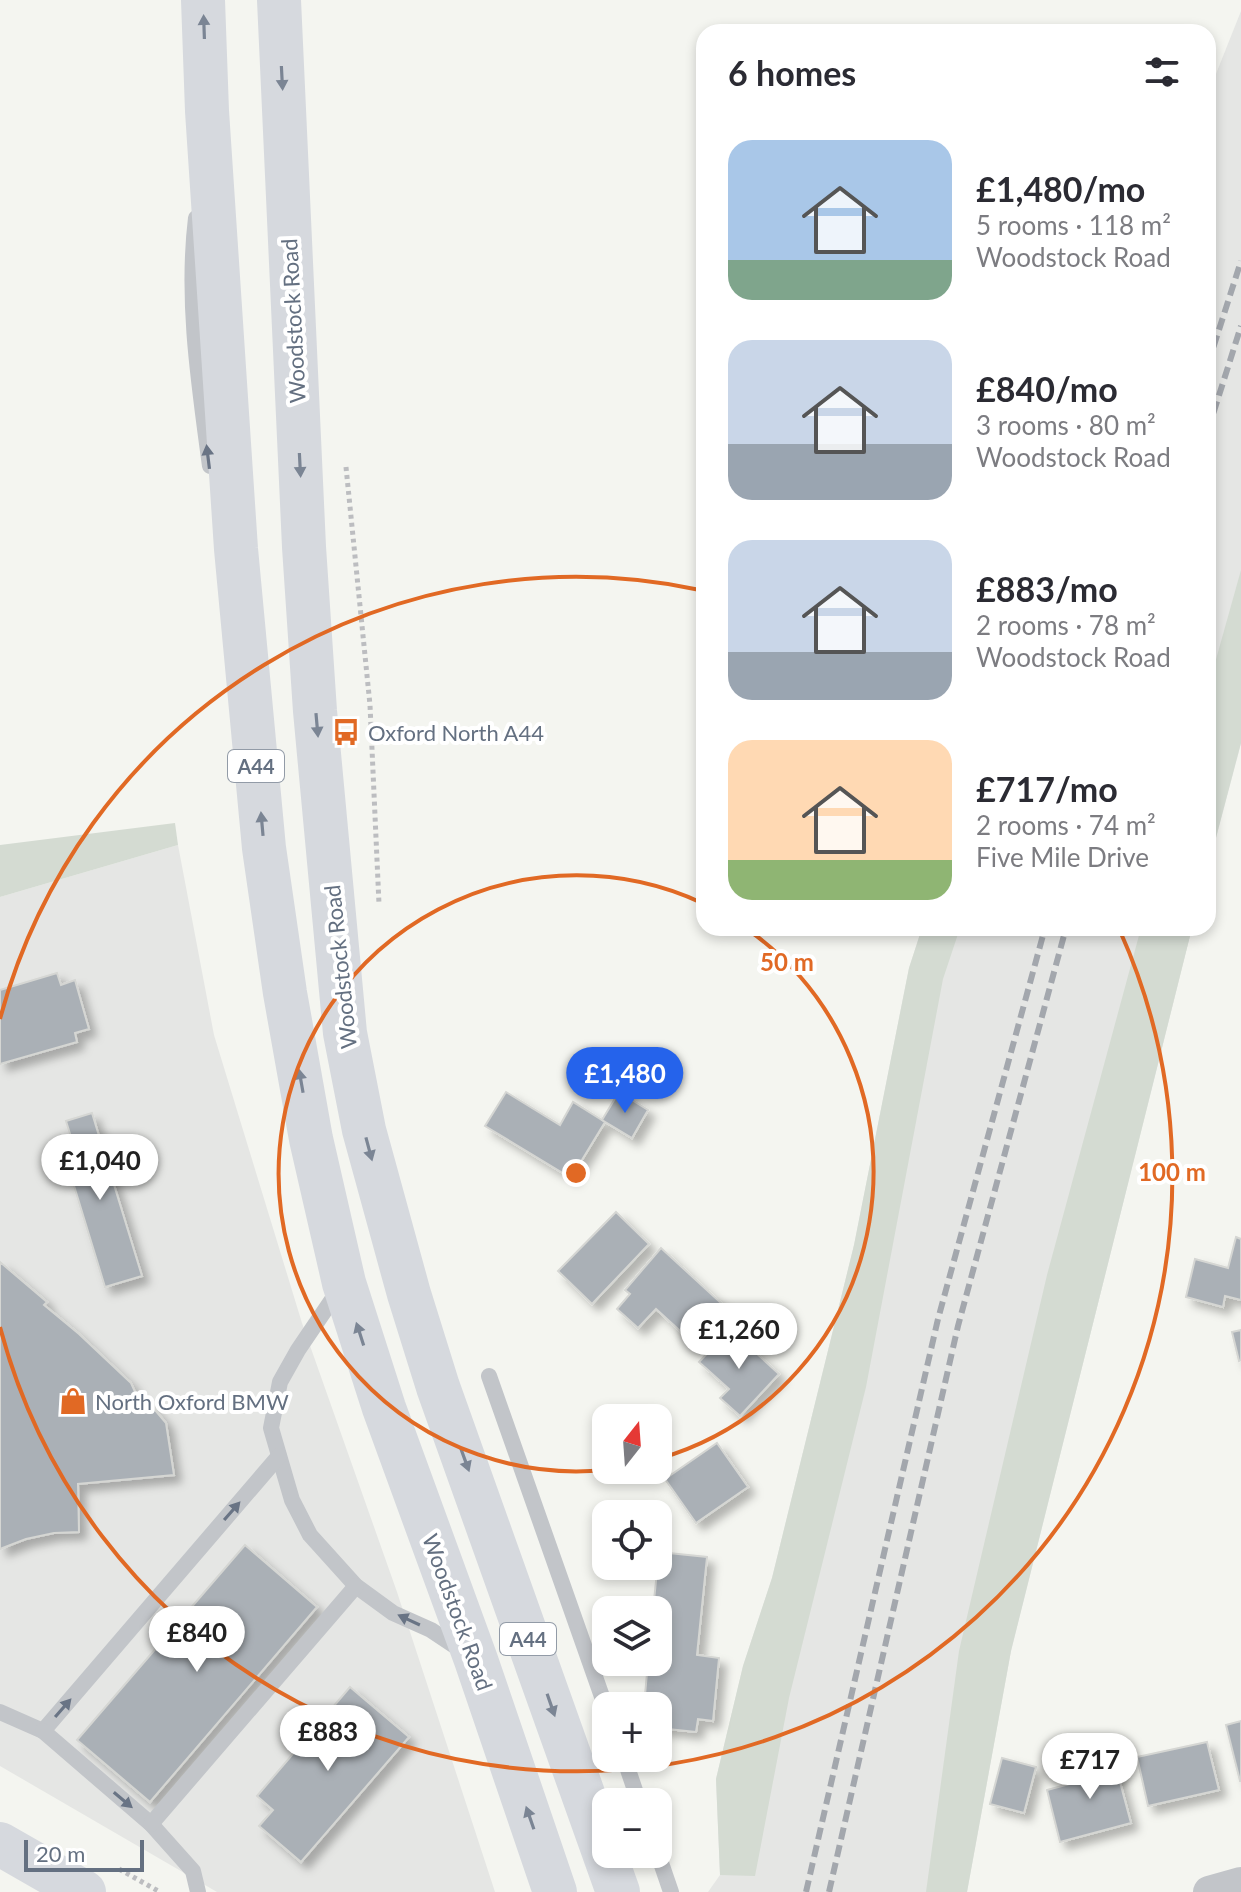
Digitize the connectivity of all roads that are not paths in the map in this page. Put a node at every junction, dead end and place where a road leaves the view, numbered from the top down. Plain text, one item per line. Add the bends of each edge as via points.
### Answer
1 (203, 0) edge
2 (279, 0) edge
3 (207, 111) junction
4 (212, 490) dead end
5 (231, 680) dead end
6 (253, 725) junction
7 (344, 1283) junction
8 (489, 1376) dead end
9 (279, 1456) junction
10 (356, 1586) junction
11 (476, 1660) junction
12 (600, 1692) edge
13 (0, 1712) edge
14 (43, 1731) junction
15 (151, 1824) junction
16 (0, 1844) edge
17 (663, 1868) edge
18 (1241, 1883) edge
19 (84, 1892) edge
20 (198, 1892) edge
21 (555, 1892) edge
22 (618, 1892) edge
23 (671, 1892) edge
24 (1209, 1892) edge

3 -> 1 highway, Woodstock Road / A44
2 -> 22 highway, Woodstock Road / A44 via 304,547 345,1033 364,1130 430,1360
4 -> 3 lane via 191,257
3 - 6 highway, Woodstock Road / A44
5 - 6 lane
7 -> 6 highway, Woodstock Road / A44 via 285,993
7 - 9 lane via 280,1382 271,1428
11 -> 7 highway, Woodstock Road / A44
8 - 12 lane
9 - 10 lane via 310,1535
14 -> 9 lane
11 -> 10 lane
10 - 15 lane
21 -> 11 highway, Woodstock Road / A44
13 - 14 lane
14 -> 15 lane
15 - 20 lane via 193,1871
16 - 19 highway
17 - 23 lane
18 - 24 street

